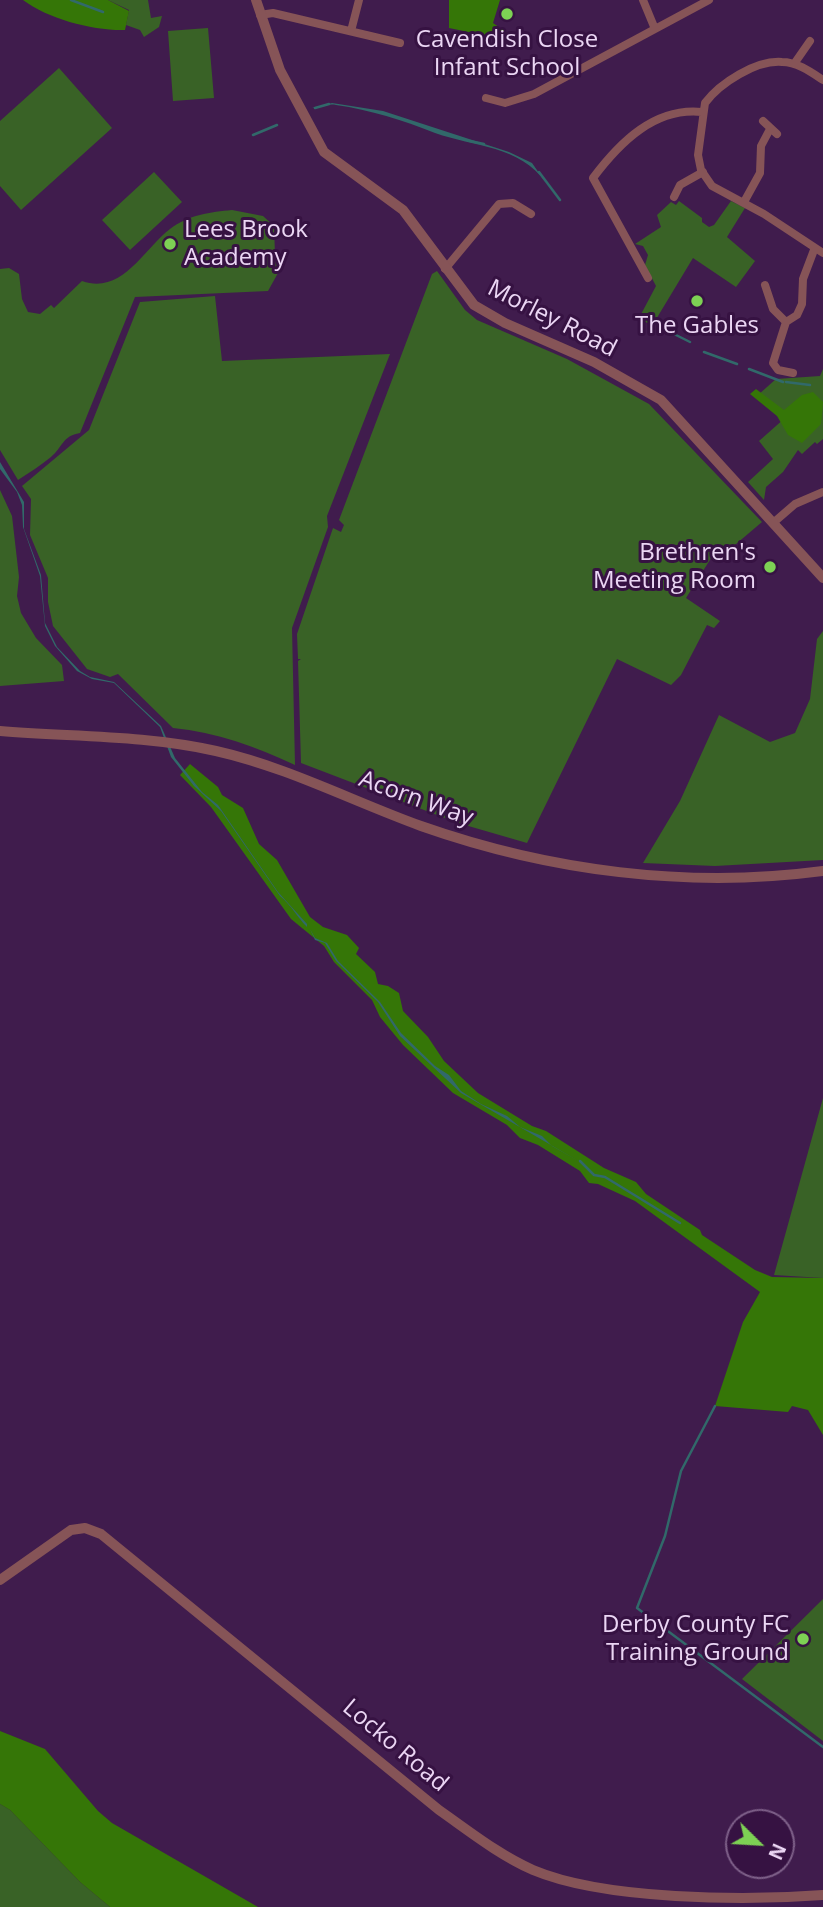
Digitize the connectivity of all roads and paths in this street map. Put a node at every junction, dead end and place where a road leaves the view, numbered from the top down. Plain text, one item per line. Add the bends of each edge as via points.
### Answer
1 (256, 0) edge
2 (359, 0) edge
3 (643, 0) edge
4 (709, 0) edge
5 (260, 15) junction
6 (655, 29) junction
7 (351, 31) junction
8 (810, 41) dead end
9 (400, 43) dead end
10 (794, 64) junction
11 (823, 80) edge
12 (486, 98) dead end
13 (702, 112) junction
14 (763, 121) dead end
15 (703, 172) junction
16 (674, 197) dead end
17 (744, 202) junction
18 (531, 214) dead end
19 (814, 250) junction
20 (644, 251) dead end
21 (823, 253) edge
22 (636, 256) junction
23 (445, 269) junction
24 (648, 278) dead end
25 (765, 285) dead end
26 (786, 322) junction
27 (793, 373) dead end
28 (823, 492) edge
29 (773, 523) junction
30 (823, 578) edge
31 (0, 731) edge
32 (823, 872) edge
33 (0, 1580) edge
34 (823, 1895) edge

1 - 5 street, Morley Road
2 - 7 street
3 - 6 street
4 - 6 street
5 - 7 street via 273,13
5 - 23 street, Morley Road via 280,70 324,152 403,210
6 - 12 street via 534,94 505,103
7 - 9 street
8 - 10 street
10 - 11 street
10 - 13 street via 768,63 751,69 711,95
13 - 15 street via 698,155
13 - 22 street via 666,113 617,149 593,178
14 - 17 street via 774,132 761,146 760,173
15 - 16 street via 680,185
15 - 17 street via 712,186
17 - 19 street
18 - 23 street via 513,203 499,204
19 - 21 street
19 - 26 street via 803,279 802,304 797,315
20 - 22 street
22 - 24 street
23 - 29 street, Morley Road via 486,313 594,362 662,400
25 - 26 street via 773,309
26 - 27 street via 773,363 778,370
28 - 29 street via 794,504
29 - 30 street, Morley Road
31 - 32 street, Acorn Way via 166,742 251,760 420,825 536,859 673,877
33 - 34 street, Locko Road via 71,1530 85,1528 101,1534 439,1810 541,1873 580,1884 676,1895

